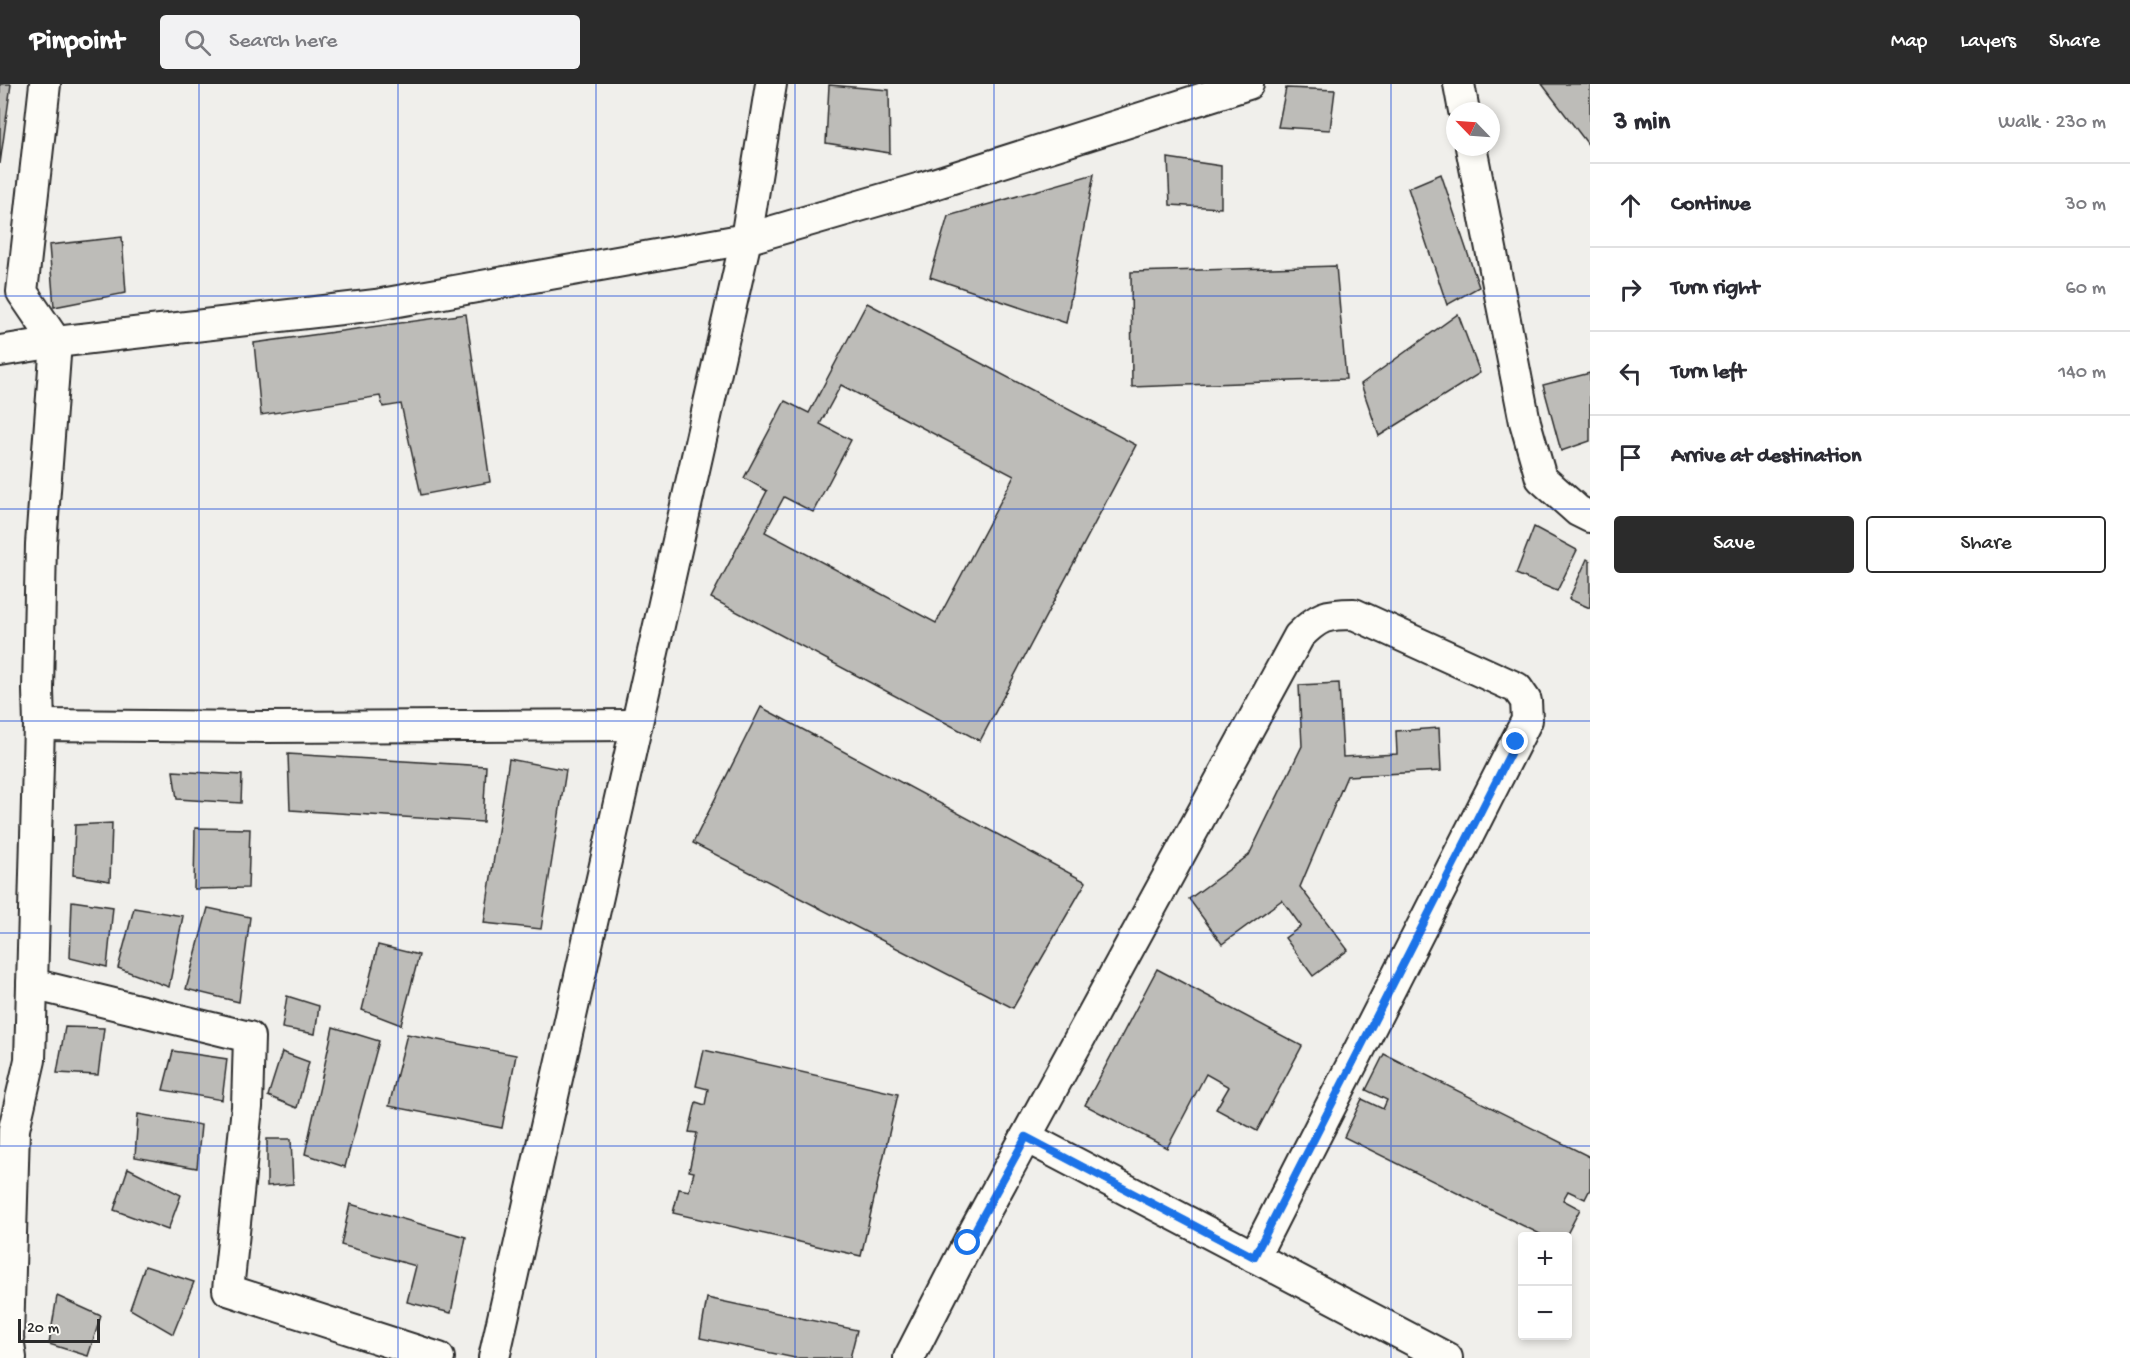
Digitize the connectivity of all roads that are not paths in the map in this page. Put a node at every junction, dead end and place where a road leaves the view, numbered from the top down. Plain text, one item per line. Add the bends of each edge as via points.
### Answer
1 (45, 84) edge
2 (771, 84) edge
3 (1248, 84) edge
4 (1459, 84) edge
5 (1462, 102) edge
6 (1473, 156) edge
7 (746, 239) junction
8 (56, 342) junction
9 (0, 351) edge
10 (1590, 517) edge
11 (39, 725) junction
12 (636, 725) junction
13 (32, 984) junction
14 (7, 1129) edge
15 (1026, 1137) junction
16 (1254, 1257) junction
17 (11, 1358) edge
18 (439, 1358) edge
19 (494, 1358) edge
20 (909, 1358) edge
21 (1447, 1358) edge

1 - 8 street via 22,292
2 - 7 street
3 - 7 street
4 - 5 street
6 - 10 street via 1525,422 1541,478 1578,512
7 - 8 street via 376,305
7 - 12 street
8 - 9 street
8 - 11 street via 41,544
11 - 12 street
11 - 13 street
12 - 19 street
13 - 14 street via 30,1060
13 - 18 street via 249,1037 247,1107 228,1290
14 - 17 street
15 - 16 street
15 - 16 street via 1299,636 1316,619 1354,614 1516,688 1526,701 1527,720
15 - 20 street
16 - 21 street

